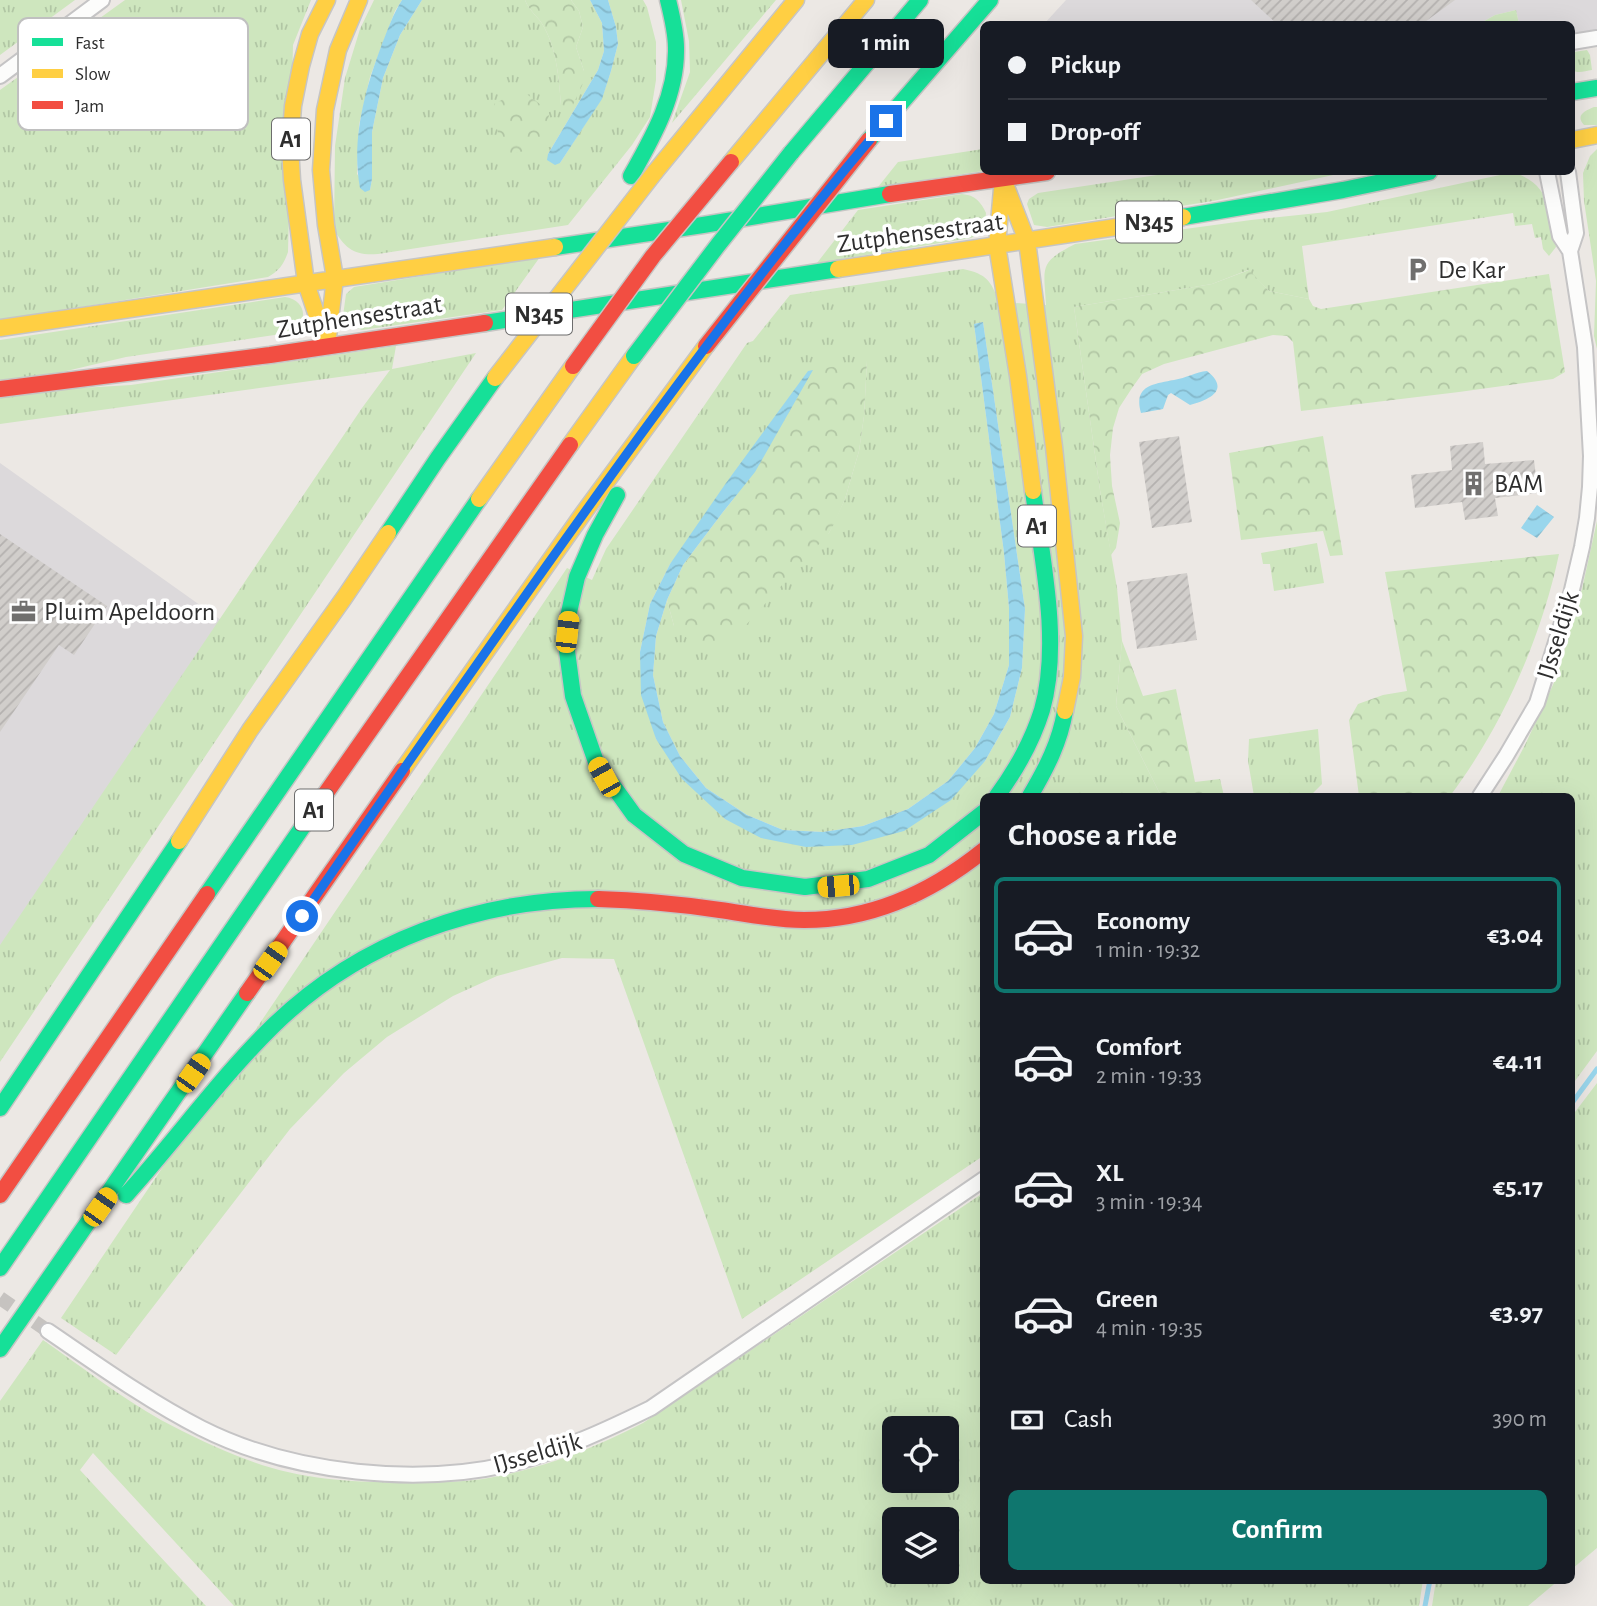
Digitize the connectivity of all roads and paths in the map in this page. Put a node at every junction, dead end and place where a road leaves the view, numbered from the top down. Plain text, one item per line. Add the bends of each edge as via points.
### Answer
1 (103, 0) edge
2 (327, 0) edge
3 (359, 0) edge
4 (668, 0) edge
5 (796, 0) edge
6 (866, 0) edge
7 (920, 0) edge
8 (990, 0) edge
9 (79, 18) edge
10 (1597, 38) edge
11 (1575, 42) edge
12 (18, 63) edge
13 (0, 76) edge
14 (1597, 88) edge
15 (1575, 92) edge
16 (1597, 135) edge
17 (1575, 139) edge
18 (1025, 175) edge
19 (1414, 175) edge
20 (1547, 175) edge
21 (1568, 175) edge
22 (1003, 178) junction
23 (1027, 241) junction
24 (998, 245) junction
25 (1570, 251) junction
26 (582, 266) junction
27 (335, 278) junction
28 (306, 283) junction
29 (0, 328) edge
30 (327, 346) junction
31 (1592, 382) edge
32 (0, 389) edge
33 (671, 393) junction
34 (999, 793) edge
35 (1032, 793) edge
36 (1482, 793) edge
37 (980, 817) edge
38 (980, 853) edge
39 (0, 1108) edge
40 (980, 1182) edge
41 (0, 1195) edge
42 (0, 1268) edge
43 (53, 1274) junction
44 (48, 1332) tunnel mouth
45 (0, 1349) edge

1 - 9 street
2 - 28 main road, A1 via 305,48 292,115 292,180
3 - 27 main road, A1 via 338,50 325,110 321,170
4 - 26 main road, bridge via 677,49 673,86 653,137
5 - 26 main road, bridge
6 - 41 main road, A1, bridge via 653,256 573,366
7 - 42 main road, A1, bridge via 791,153 634,356 385,707
8 - 33 main road, A1, bridge via 802,223
10 - 11 street
12 - 13 street
14 - 15 main road
16 - 17 main road
18 - 22 main road, Zutphensestraat
19 - 23 main road, Zutphensestraat / N345 via 1271,203
20 - 25 street, IJsseldijk via 1560,236
21 - 25 street, IJsseldijk via 1576,233
22 - 23 main road
22 - 24 main road
22 - 27 main road, Zutphensestraat
23 - 24 main road, Zutphensestraat / N345
23 - 35 main road, A1 via 1074,636 1062,729
24 - 30 main road, Zutphensestraat / N345
24 - 34 main road, A1 via 1050,649 1035,729
25 - 31 street, IJsseldijk
26 - 39 main road, bridge via 495,378 250,730
27 - 28 main road, Zutphensestraat
27 - 30 main road
28 - 29 main road, Zutphensestraat
28 - 30 main road
30 - 32 main road, Zutphensestraat / N345
31 - 36 street, IJsseldijk via 1590,487 1571,594 1537,703
33 - 37 main road, A1 via 596,529 570,606 567,660 576,713 604,777 658,837 698,862 744,879 783,886 838,886 890,874 934,853
33 - 43 main road, A1 via 490,644
38 - 43 main road, A1 via 933,886 855,915 783,919 576,898 498,908 411,935 343,970 272,1026 158,1161
40 - 44 street, IJsseldijk via 651,1408 595,1436 518,1462 466,1471 406,1475 345,1470 271,1456 168,1410
43 - 45 main road, A1

